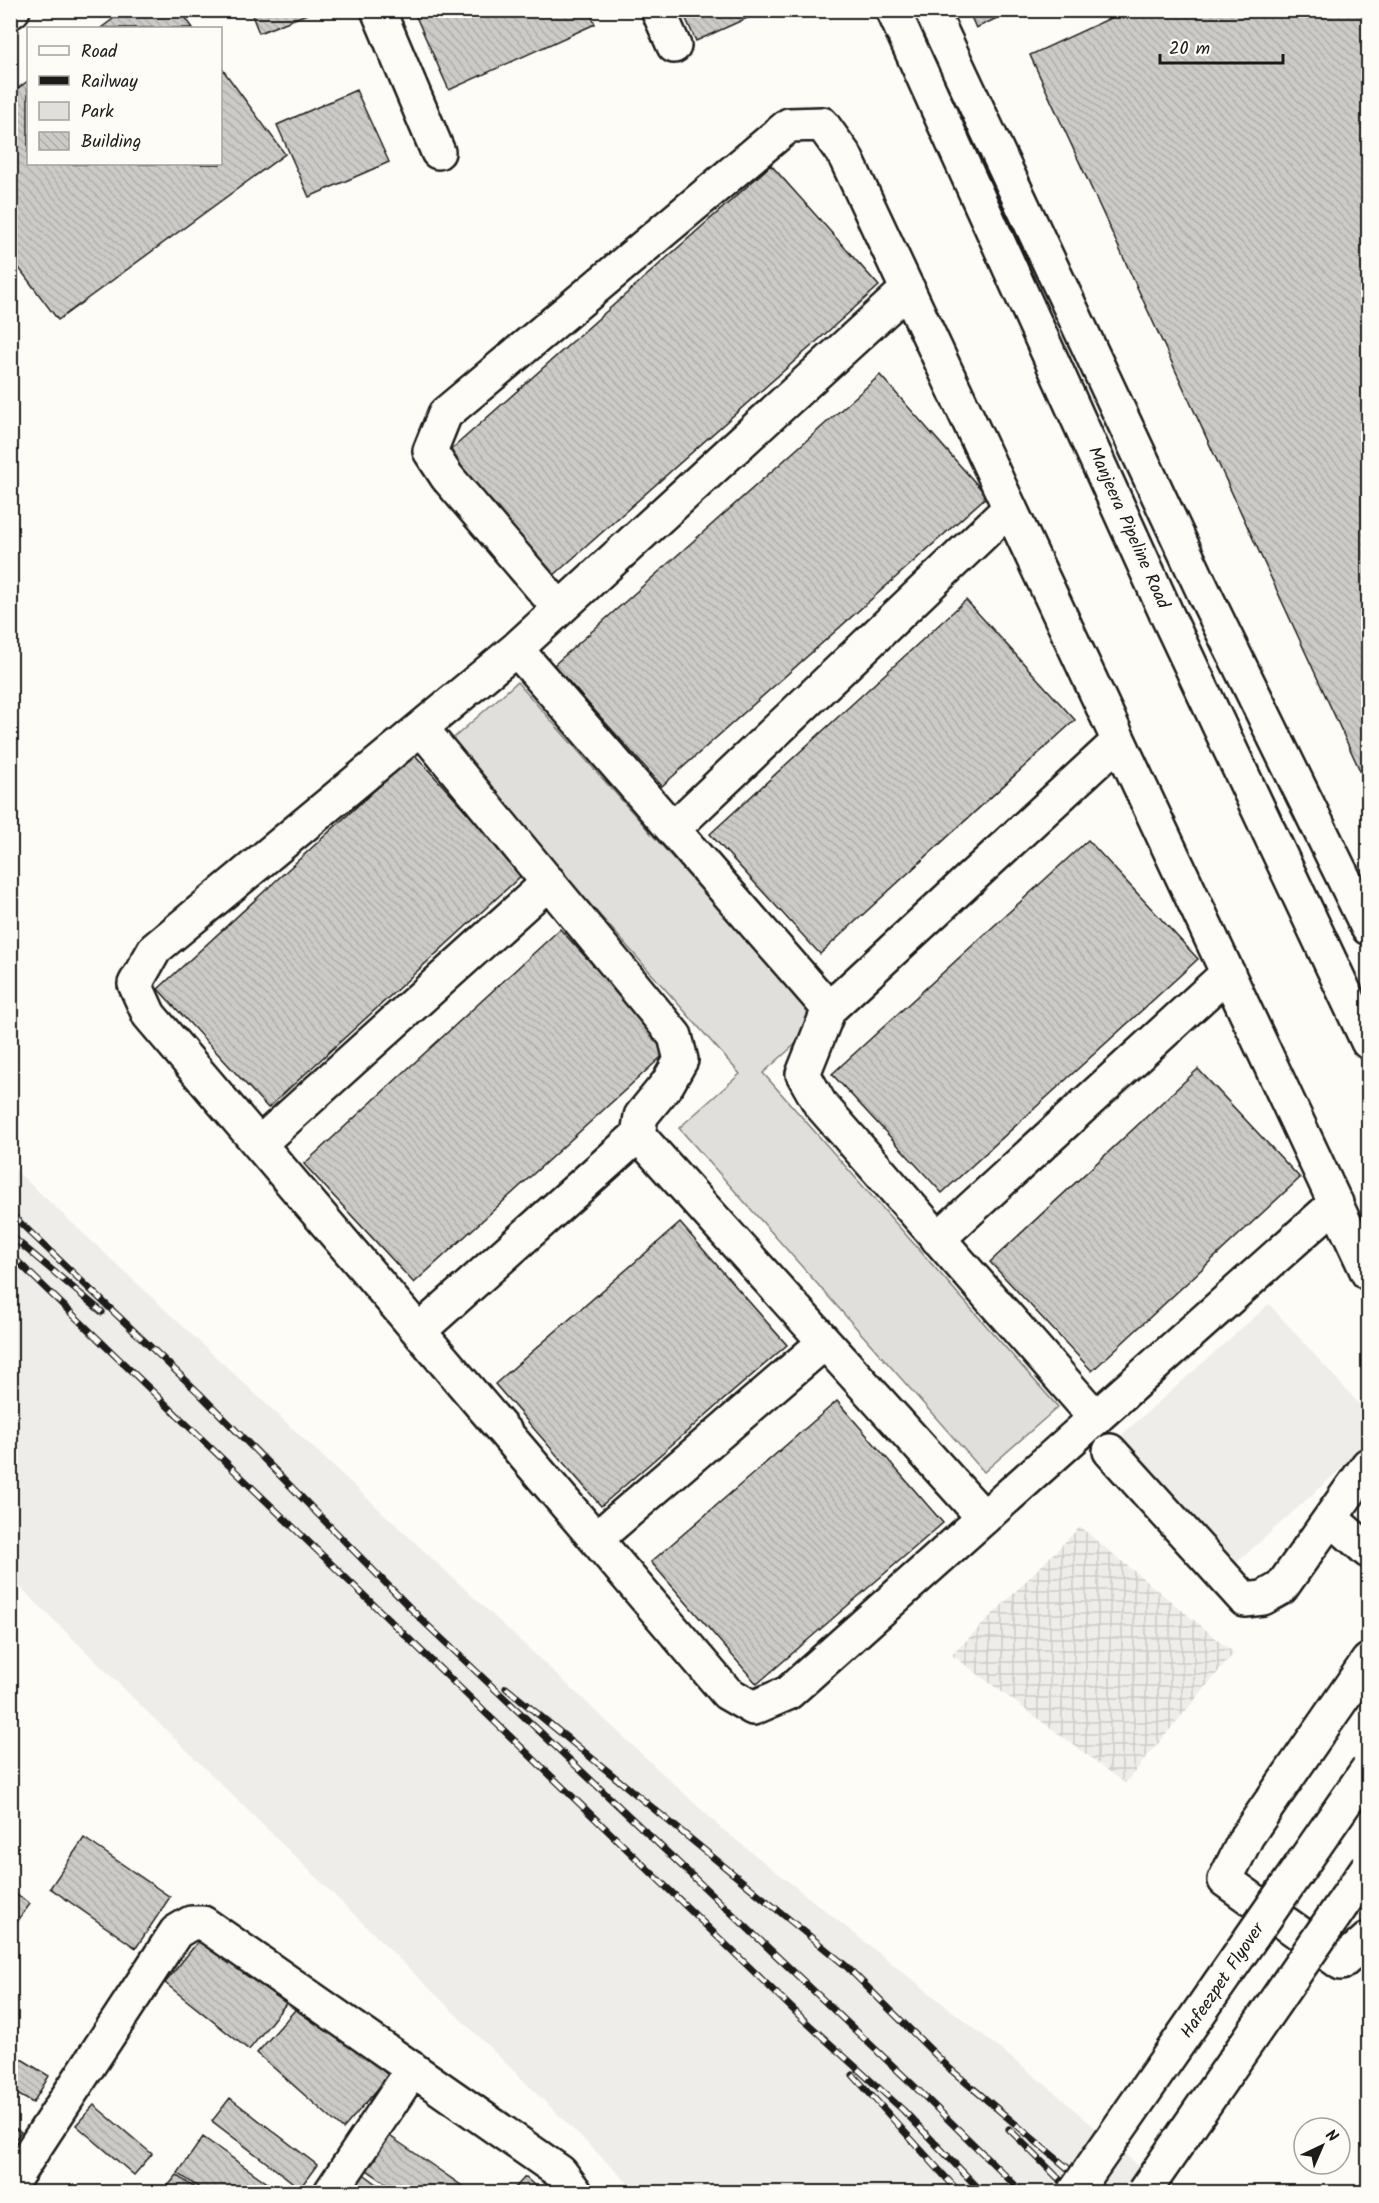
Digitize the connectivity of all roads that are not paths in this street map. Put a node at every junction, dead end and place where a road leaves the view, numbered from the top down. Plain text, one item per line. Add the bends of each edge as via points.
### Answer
1 (378, 10) edge
2 (658, 10) edge
3 (893, 10) edge
4 (931, 10) edge
5 (674, 46) dead end
6 (438, 152) dead end
7 (908, 289) junction
8 (1010, 508) junction
9 (559, 608) junction
10 (516, 649) junction
11 (1258, 705) junction
12 (1220, 726) junction
13 (421, 728) junction
14 (1119, 741) junction
15 (673, 829) junction
16 (549, 882) junction
17 (1368, 928) edge
18 (1228, 973) junction
19 (829, 1009) junction
20 (1368, 1042) edge
21 (638, 1135) junction
22 (259, 1144) junction
23 (1336, 1203) junction
24 (938, 1239) junction
25 (1368, 1274) edge
26 (418, 1331) junction
27 (825, 1342) junction
28 (1096, 1418) junction
29 (1110, 1451) dead end
30 (1368, 1465) edge
31 (984, 1518) junction
32 (1331, 1518) junction
33 (596, 1539) junction
34 (1368, 1551) edge
35 (1368, 1661) edge
36 (1368, 1769) edge
37 (1368, 1867) edge
38 (1368, 1939) edge
39 (413, 2069) junction
40 (10, 2185) edge
41 (331, 2193) edge
42 (575, 2193) edge
43 (1075, 2193) edge
44 (1144, 2193) edge

1 - 6 street
2 - 5 street
3 - 12 street, Manjeera Pipeline Road
4 - 11 street
7 - 8 street
7 - 9 street
7 - 9 street via 845,156 822,124 789,125 445,414 430,451 447,477
8 - 14 street
8 - 15 street
9 - 10 street
10 - 13 street
10 - 15 street
11 - 12 street
11 - 17 street
12 - 20 street, Manjeera Pipeline Road
13 - 16 street
13 - 22 street via 155,949 135,984 149,1015
14 - 18 street
14 - 19 street
15 - 19 street
16 - 21 street via 675,1036 681,1060 641,1116
16 - 22 street
18 - 23 street
18 - 24 street
19 - 24 street via 803,1074 820,1104
21 - 26 street
21 - 27 street
22 - 26 street
23 - 25 street
23 - 28 street
24 - 28 street
26 - 33 street
27 - 31 street
27 - 33 street
28 - 31 street
29 - 32 street via 1245,1600 1263,1598 1281,1588
30 - 32 street
31 - 33 street via 788,1693 753,1708 727,1693
32 - 34 street
35 - 38 street via 1247,1836 1225,1880 1341,1963
36 - 43 street, Hafeezpet Flyover, bridge
37 - 44 street, bridge
39 - 40 street via 214,1929 203,1923 191,1923 176,1932
39 - 41 street
39 - 42 street via 560,2172

